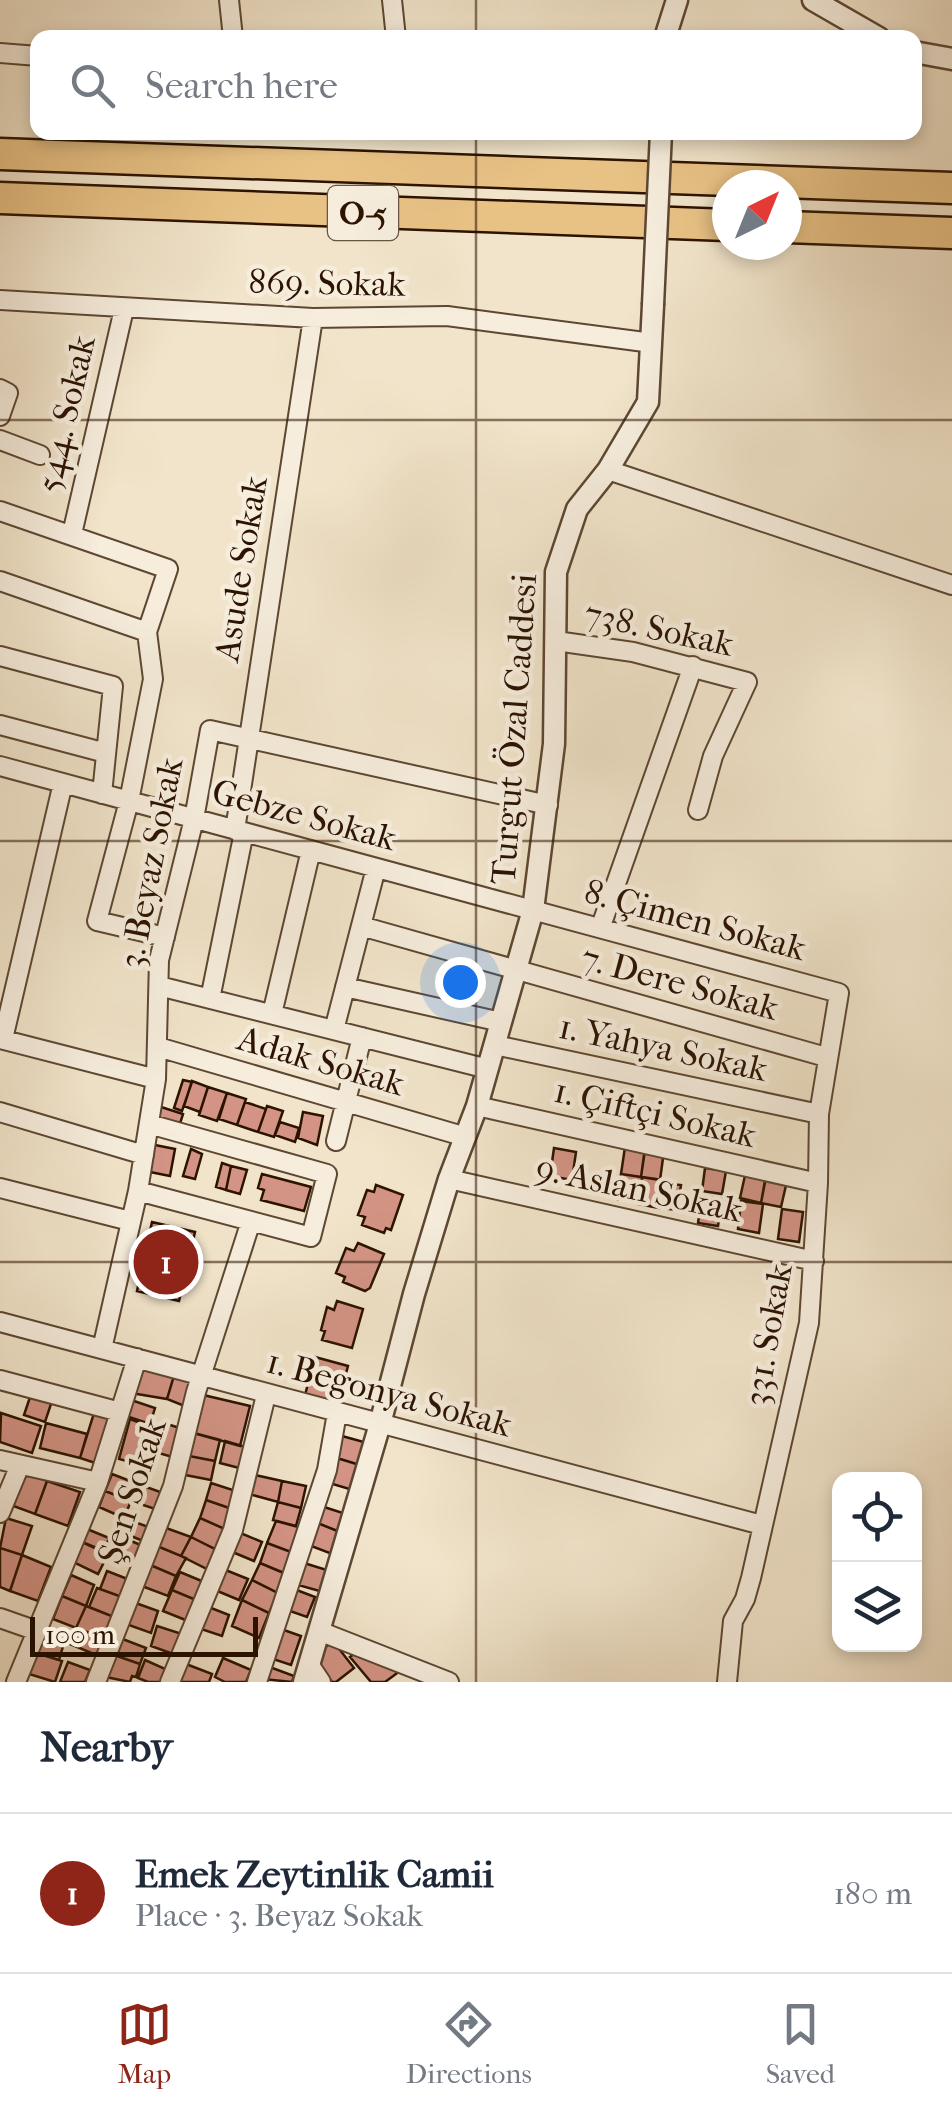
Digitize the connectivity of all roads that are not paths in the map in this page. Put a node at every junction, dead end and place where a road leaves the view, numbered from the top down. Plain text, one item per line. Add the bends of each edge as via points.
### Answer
1 (228, 0) edge
2 (392, 0) edge
3 (676, 0) edge
4 (813, 0) edge
5 (232, 30) edge
6 (395, 30) edge
7 (667, 30) edge
8 (865, 30) edge
9 (0, 53) edge
10 (922, 53) edge
11 (30, 55) edge
12 (952, 59) edge
13 (660, 140) edge
14 (0, 154) edge
15 (952, 188) edge
16 (0, 198) edge
17 (712, 224) edge
18 (802, 228) edge
19 (952, 233) edge
20 (0, 300) edge
21 (124, 310) junction
22 (313, 318) junction
23 (652, 343) junction
24 (0, 389) edge
25 (0, 416) edge
26 (0, 440) edge
27 (40, 455) dead end
28 (608, 470) junction
29 (0, 511) edge
30 (72, 534) junction
31 (0, 582) edge
32 (952, 586) edge
33 (147, 632) junction
34 (556, 640) junction
35 (0, 656) edge
36 (693, 666) junction
37 (0, 725) edge
38 (248, 738) junction
39 (106, 753) junction
40 (0, 766) edge
41 (63, 783) junction
42 (102, 794) junction
43 (128, 801) junction
44 (548, 806) junction
45 (698, 810) dead end
46 (194, 819) junction
47 (240, 831) junction
48 (311, 850) junction
49 (376, 868) junction
50 (533, 910) junction
51 (361, 926) junction
52 (601, 926) junction
53 (164, 937) junction
54 (516, 972) junction
55 (158, 986) junction
56 (345, 987) junction
57 (840, 993) joint
58 (210, 998) junction
59 (272, 1014) junction
60 (501, 1022) junction
61 (334, 1030) junction
62 (362, 1037) junction
63 (1, 1039) edge
64 (158, 1046) junction
65 (494, 1046) junction
66 (826, 1057) junction
67 (488, 1069) junction
68 (156, 1079) junction
69 (346, 1102) junction
70 (477, 1106) junction
71 (0, 1112) edge
72 (818, 1114) junction
73 (149, 1124) junction
74 (466, 1137) junction
75 (336, 1141) dead end
76 (144, 1154) junction
77 (450, 1179) junction
78 (818, 1183) junction
79 (0, 1188) edge
80 (138, 1191) junction
81 (130, 1221) junction
82 (251, 1221) junction
83 (814, 1262) junction
84 (0, 1322) edge
85 (102, 1349) junction
86 (137, 1358) junction
87 (204, 1374) junction
88 (0, 1380) edge
89 (266, 1395) junction
90 (120, 1412) junction
91 (338, 1413) junction
92 (380, 1424) junction
93 (0, 1460) edge
94 (20, 1465) junction
95 (98, 1482) junction
96 (0, 1513) edge
97 (762, 1525) junction
98 (0, 1618) edge
99 (37, 1631) junction
100 (320, 1631) junction
101 (306, 1673) edge
102 (408, 1675) edge
103 (0, 1678) edge
104 (13, 1682) edge
105 (96, 1682) edge
106 (170, 1682) edge
107 (257, 1682) edge
108 (321, 1682) edge
109 (449, 1682) edge
110 (727, 1682) edge

1 - 5 street
2 - 6 street
3 - 7 street
4 - 8 street
9 - 11 street
10 - 12 street
13 - 23 street, Turgut Özal Caddesi, bridge
14 - 15 highway, O-5
16 - 17 highway, O-5
18 - 19 highway
20 - 21 street, 869. Sokak
21 - 22 street, 869. Sokak
21 - 30 street, 544. Sokak
22 - 23 street, 869. Sokak via 447,316
22 - 38 street, Asude Sokak
23 - 28 street, Turgut Özal Caddesi via 648,402
24 - 25 street via 8,393
26 - 27 street
28 - 32 street
28 - 34 street, Turgut Özal Caddesi via 577,509 565,540 556,572
29 - 30 street
30 - 33 street via 168,570
31 - 33 street
33 - 43 street via 153,679
34 - 36 street, 738. Sokak
34 - 44 street, Turgut Özal Caddesi
35 - 39 street via 113,686
36 - 45 street, 738. Sokak via 747,682
36 - 52 street
37 - 39 street
38 - 44 street, 3. Beyaz Sokak
38 - 46 street, 3. Beyaz Sokak via 210,730
38 - 47 street, Asude Sokak
39 - 42 street
40 - 41 street, Gebze Sokak
41 - 42 street, Gebze Sokak
41 - 63 street
42 - 43 street, Gebze Sokak
43 - 46 street, Gebze Sokak
43 - 53 street via 98,921
44 - 50 street, Turgut Özal Caddesi
46 - 47 street, Gebze Sokak
46 - 53 street, 3. Beyaz Sokak
47 - 48 street, Gebze Sokak
47 - 58 street, Asude Sokak
48 - 49 street, Gebze Sokak
48 - 59 street
49 - 50 street, Gebze Sokak
49 - 51 street
50 - 52 street, 8. Çimen Sokak
50 - 54 street, Turgut Özal Caddesi
51 - 54 street, 7. Dere Sokak
51 - 56 street
52 - 57 street, 8. Çimen Sokak
53 - 55 street, 3. Beyaz Sokak
54 - 60 street, Turgut Özal Caddesi
54 - 66 street, 7. Dere Sokak
55 - 58 street
55 - 64 street, 3. Beyaz Sokak
56 - 60 street
56 - 61 street
57 - 66 street, 331. Sokak
58 - 59 street
59 - 61 street
60 - 65 street, Turgut Özal Caddesi
61 - 62 street
62 - 67 street
62 - 69 street
63 - 68 street
64 - 68 street, 3. Beyaz Sokak
64 - 69 street, Adak Sokak
65 - 67 street, Turgut Özal Caddesi
65 - 72 street, 1. Yahya Sokak
66 - 72 street, 331. Sokak
67 - 70 street, Turgut Özal Caddesi
68 - 73 street, 3. Beyaz Sokak
69 - 74 street, Adak Sokak
69 - 75 street
70 - 74 street, Turgut Özal Caddesi
70 - 78 street, 1. Çiftçi Sokak
71 - 76 street
72 - 78 street, 331. Sokak
73 - 76 street, 3. Beyaz Sokak
73 - 82 street via 327,1174 311,1237
74 - 77 street, Turgut Özal Caddesi
76 - 80 street, 3. Beyaz Sokak
77 - 83 street, 9. Aslan Sokak
77 - 92 street, Turgut Özal Caddesi
78 - 83 street, 331. Sokak
79 - 81 street
80 - 81 street, 3. Beyaz Sokak
80 - 82 street
81 - 85 street, 3. Beyaz Sokak
82 - 87 street, Şen Sokak
83 - 97 street, 331. Sokak via 809,1323
84 - 85 street, 1. Begonya Sokak
85 - 86 street, 1. Begonya Sokak
86 - 87 street, 1. Begonya Sokak
86 - 90 street
87 - 89 street, 1. Begonya Sokak
87 - 105 street, Şen Sokak via 173,1486
88 - 90 street
89 - 91 street, 1. Begonya Sokak
89 - 106 street via 233,1530
90 - 95 street
91 - 92 street, 1. Begonya Sokak
91 - 107 street
92 - 97 street, 1. Begonya Sokak
92 - 100 street, Turgut Özal Caddesi
93 - 94 street
94 - 95 street
94 - 96 street
95 - 99 street
97 - 110 street, 331. Sokak via 745,1599 733,1621
98 - 99 street
99 - 104 street
100 - 101 street, Turgut Özal Caddesi
100 - 102 street
101 - 108 street
102 - 109 street
103 - 104 street

